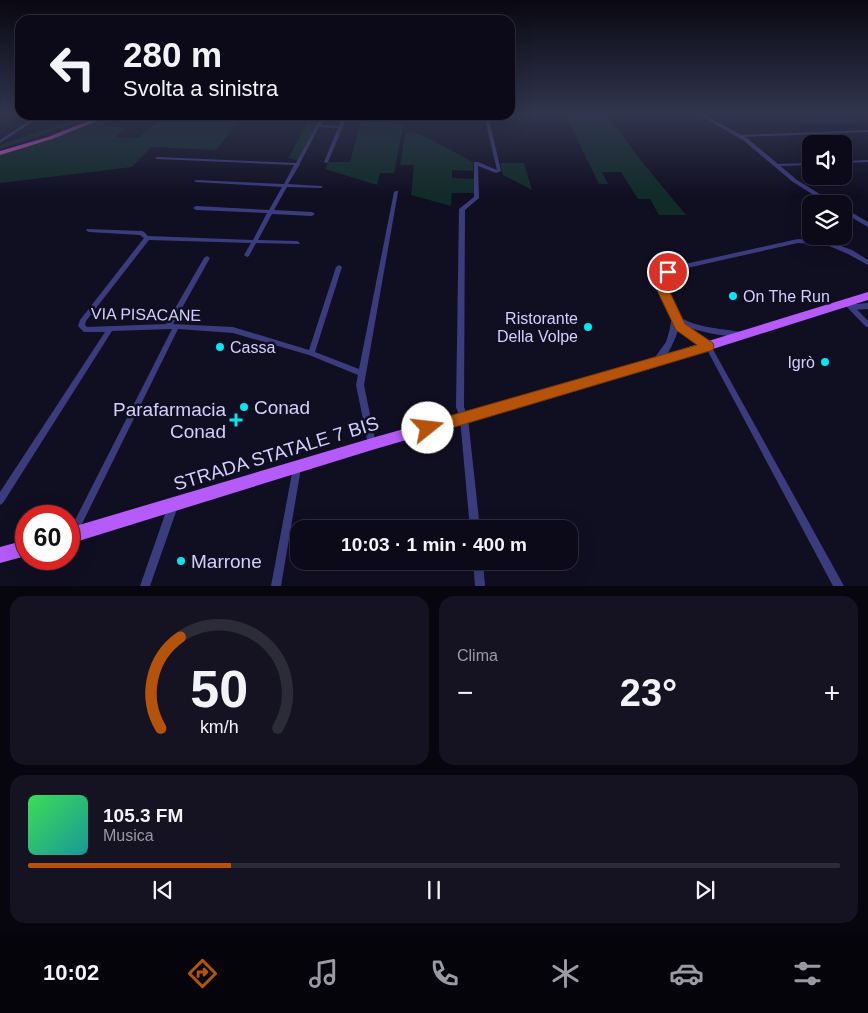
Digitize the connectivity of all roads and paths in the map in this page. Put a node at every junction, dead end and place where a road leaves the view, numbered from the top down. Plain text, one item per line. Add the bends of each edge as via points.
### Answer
1 (31, 141) edge
2 (310, 141) edge
3 (335, 141) edge
4 (492, 141) edge
5 (747, 141) edge
6 (0, 152) edge
7 (157, 158) dead end
8 (868, 161) edge
9 (326, 162) dead end
10 (852, 162) edge
11 (298, 164) junction
12 (802, 165) edge
13 (777, 166) junction
14 (196, 181) dead end
15 (287, 185) junction
16 (322, 187) dead end
17 (396, 192) dead end
18 (819, 195) edge
19 (196, 208) dead end
20 (272, 212) junction
21 (312, 214) dead end
22 (852, 216) edge
23 (868, 225) edge
24 (88, 230) dead end
25 (147, 238) junction
26 (255, 242) junction
27 (297, 243) dead end
28 (247, 255) dead end
29 (208, 258) dead end
30 (867, 263) edge
31 (339, 267) dead end
32 (868, 296) edge
33 (847, 303) junction
34 (868, 306) edge
35 (675, 316) junction
36 (868, 325) edge
37 (172, 327) junction
38 (110, 329) junction
39 (746, 335) junction
40 (708, 346) junction
41 (312, 353) junction
42 (656, 362) junction
43 (362, 373) junction
44 (464, 418) junction
45 (372, 444) junction
46 (297, 468) junction
47 (0, 500) edge
48 (173, 506) junction
49 (80, 516) edge
50 (474, 520) edge
51 (80, 533) edge
52 (15, 551) edge
53 (0, 556) edge
54 (479, 570) edge
55 (146, 586) edge
56 (276, 586) edge
57 (480, 586) edge
58 (839, 586) edge

1 - 6 highway
2 - 11 street
3 - 9 street
4 - 44 street via 499,171 476,163 477,198 462,209 460,408
5 - 13 street
7 - 11 street
8 - 10 street
11 - 15 street
12 - 13 street
13 - 18 street
14 - 15 street
15 - 16 street
15 - 20 street
17 - 43 street
19 - 20 street
20 - 21 street
20 - 26 street
22 - 23 street
24 - 25 street via 142,233
25 - 26 street
25 - 38 street, VIA PISACANE via 81,326 86,330
26 - 27 street
26 - 28 street
29 - 37 street
30 - 35 street via 838,246 808,240 676,268 662,279 661,286
31 - 41 street
32 - 33 main road, STRADA STATALE 7 BIS
33 - 34 street via 855,307
33 - 36 street
33 - 39 main road, STRADA STATALE 7 BIS
35 - 39 street via 704,330
35 - 40 street via 680,327
35 - 42 street via 670,344
37 - 38 street, VIA PISACANE
37 - 41 street, VIA PISACANE via 232,330
37 - 49 street
38 - 47 street
39 - 40 main road, STRADA STATALE 7 BIS
40 - 42 main road, STRADA STATALE 7 BIS
40 - 58 street
41 - 43 street, VIA PISACANE
42 - 44 main road, STRADA STATALE 7 BIS
43 - 45 street via 360,385
44 - 45 main road, STRADA STATALE 7 BIS
44 - 50 street
45 - 46 main road, STRADA STATALE 7 BIS
46 - 48 main road, STRADA STATALE 7 BIS
46 - 56 street
48 - 51 main road, STRADA STATALE 7 BIS
48 - 55 street
52 - 53 main road
54 - 57 street

